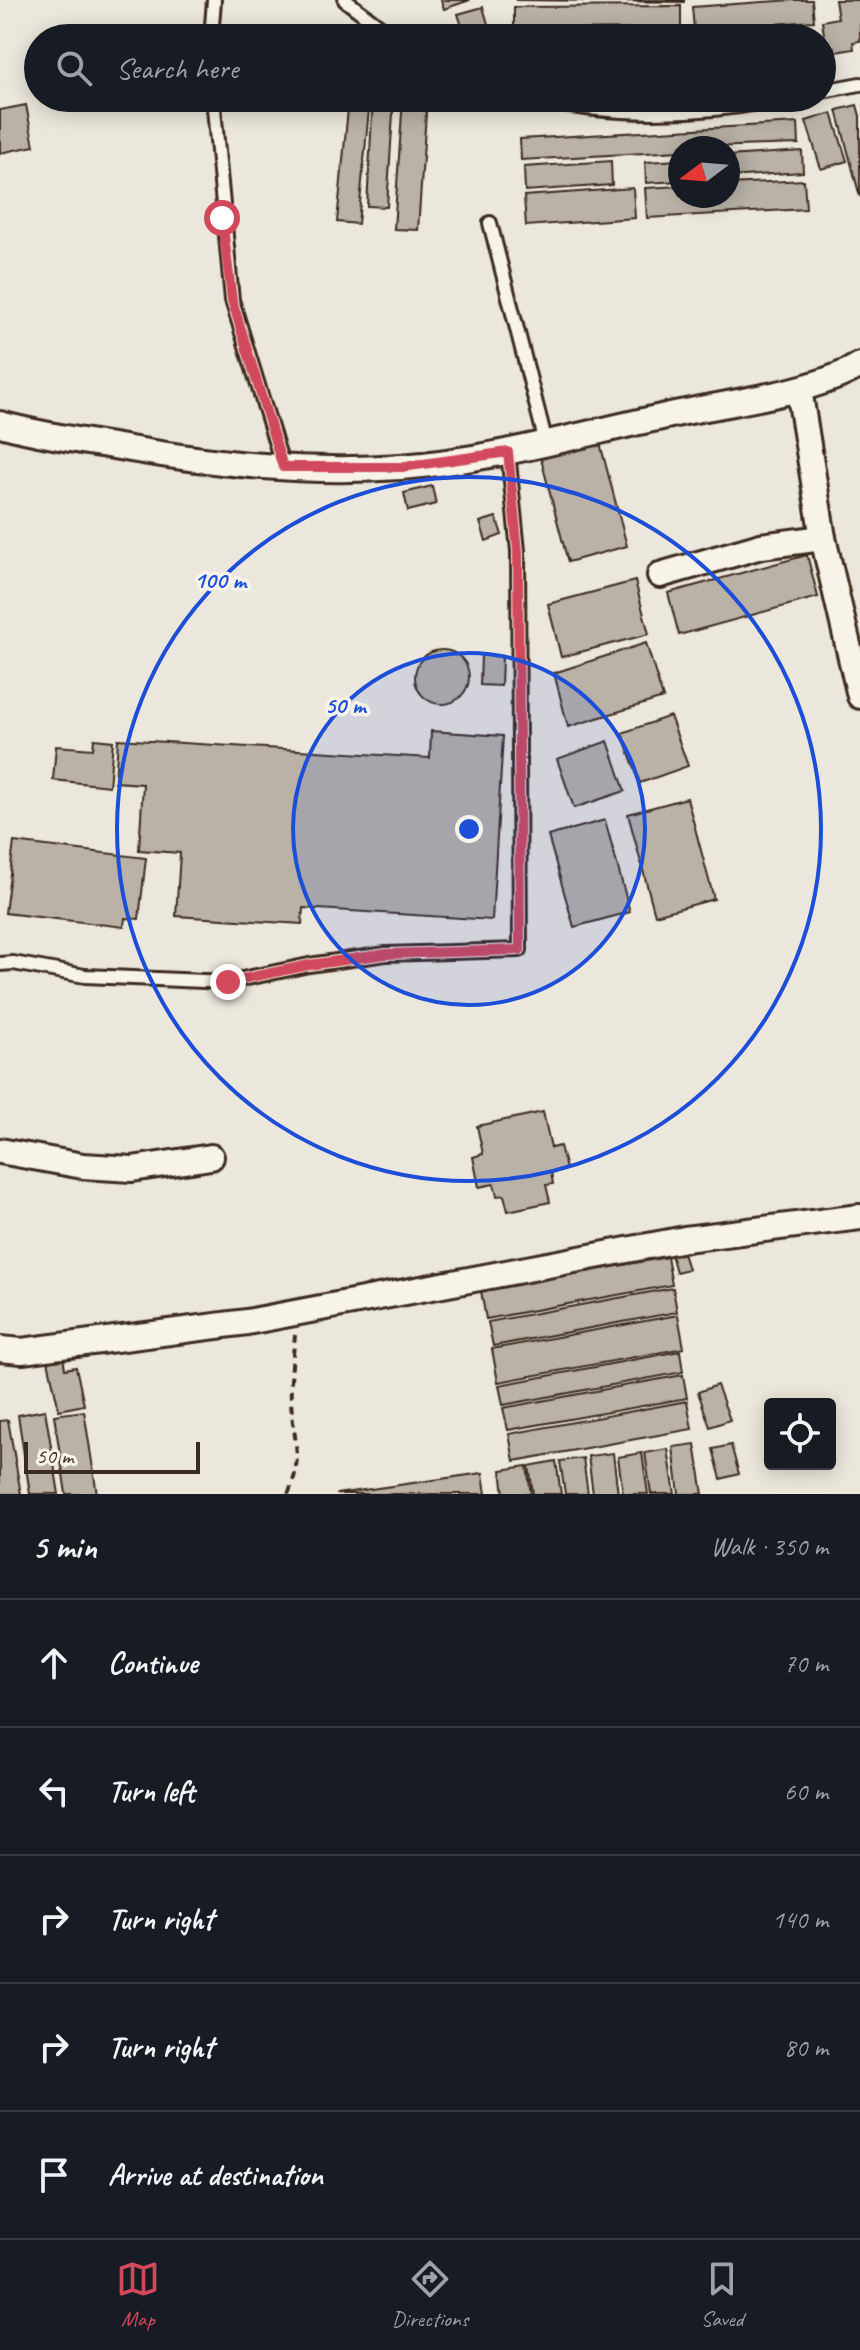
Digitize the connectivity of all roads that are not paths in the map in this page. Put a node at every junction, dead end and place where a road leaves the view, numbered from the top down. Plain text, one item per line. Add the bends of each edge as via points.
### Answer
1 (214, 0) edge
2 (345, 0) edge
3 (212, 24) edge
4 (377, 24) edge
5 (860, 84) edge
6 (836, 88) edge
7 (214, 112) edge
8 (617, 112) edge
9 (696, 112) edge
10 (490, 223) dead end
11 (860, 365) edge
12 (799, 389) junction
13 (0, 424) edge
14 (546, 443) junction
15 (508, 452) junction
16 (283, 467) junction
17 (823, 538) junction
18 (660, 575) dead end
19 (860, 696) edge
20 (0, 964) edge
21 (0, 1151) edge
22 (211, 1157) dead end
23 (860, 1217) edge
24 (0, 1349) edge

1 - 3 lane
2 - 4 lane
5 - 6 lane
7 - 16 lane via 232,300
8 - 9 lane
10 - 14 lane
11 - 12 street
12 - 14 street
12 - 17 street
13 - 16 street via 159,455
14 - 15 street
15 - 16 street via 402,467
15 - 20 lane via 518,551 520,950 386,954 228,982 85,976
17 - 18 street via 761,546
17 - 19 street
21 - 22 street via 132,1169
23 - 24 street via 685,1239 247,1322 22,1351

